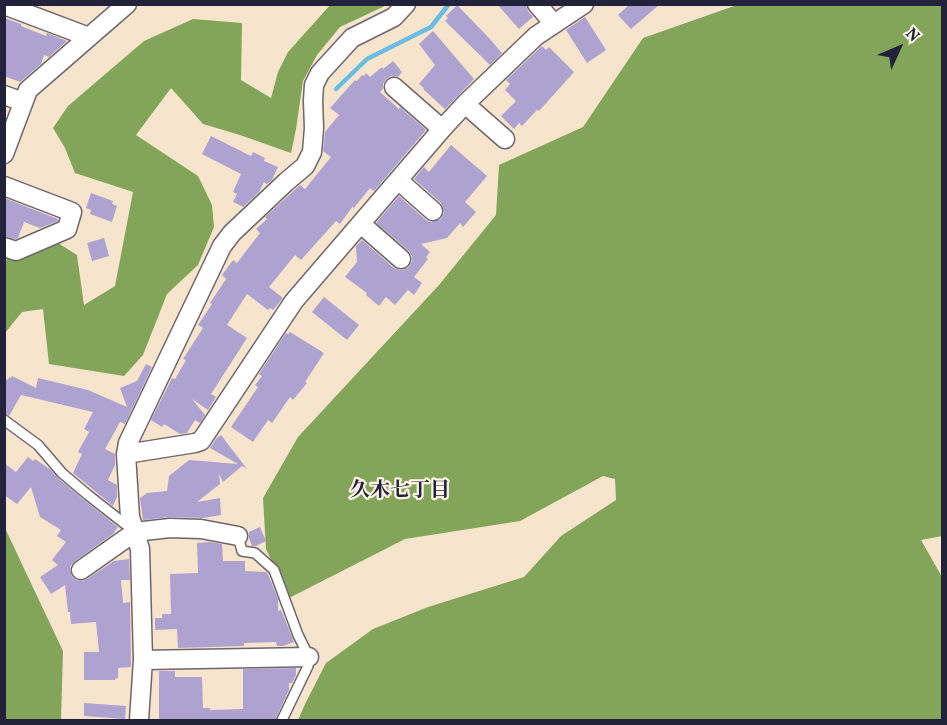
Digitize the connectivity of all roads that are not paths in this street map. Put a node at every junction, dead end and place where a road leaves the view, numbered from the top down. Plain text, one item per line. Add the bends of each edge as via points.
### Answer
1 (127, 4) edge
2 (406, 4) edge
3 (537, 4) edge
4 (584, 4) edge
5 (4, 5) edge
6 (554, 24) junction
7 (89, 37) junction
8 (394, 87) dead end
9 (4, 95) edge
10 (23, 102) junction
11 (465, 104) junction
12 (442, 129) junction
13 (505, 139) dead end
14 (4, 154) edge
15 (398, 180) junction
16 (4, 186) edge
17 (433, 211) dead end
18 (361, 224) junction
19 (4, 246) edge
20 (401, 259) dead end
21 (4, 420) edge
22 (126, 454) junction
23 (134, 529) junction
24 (238, 536) joint
25 (81, 570) dead end
26 (309, 657) junction
27 (143, 660) junction
28 (139, 720) edge
29 (282, 720) edge

1 - 7 street
2 - 22 street via 394,17 352,39 320,73 313,101 312,152 305,166 222,246
3 - 6 street
4 - 6 street
5 - 7 street
6 - 11 street via 536,36
7 - 10 street via 28,90
8 - 12 street
9 - 10 street
10 - 14 street
11 - 12 street
11 - 13 street
12 - 15 street
15 - 17 street
15 - 18 street
16 - 19 street via 72,212 67,230 16,251
18 - 20 street
18 - 22 street via 294,301 201,441
21 - 23 lane via 38,445 88,495
22 - 23 street
23 - 24 street via 201,529
23 - 25 street
23 - 27 street via 140,549
24 - 26 lane via 242,551 255,553 274,570
26 - 27 street
26 - 29 lane
27 - 28 street

